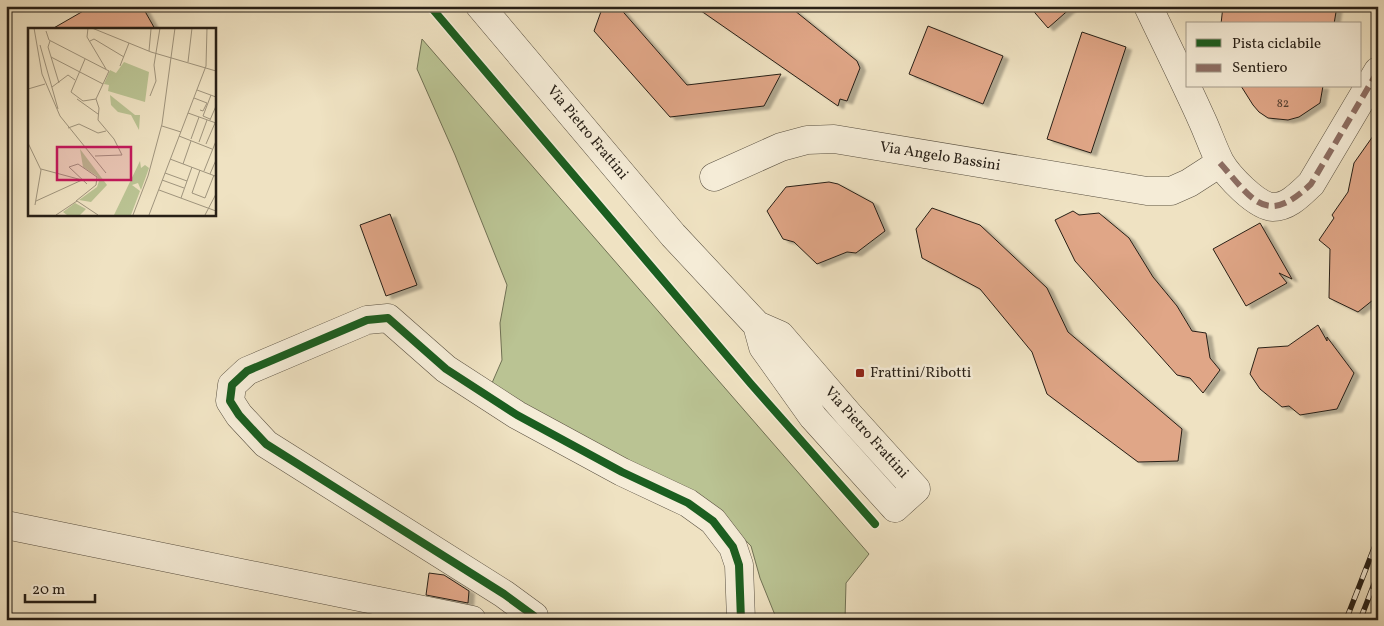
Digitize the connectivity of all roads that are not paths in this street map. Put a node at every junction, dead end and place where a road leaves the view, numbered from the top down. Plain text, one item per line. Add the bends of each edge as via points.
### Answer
1 (480, 6) edge
2 (1148, 6) edge
3 (1378, 70) edge
4 (1186, 86) edge
5 (1187, 88) edge
6 (1220, 163) junction
7 (714, 177) dead end
8 (757, 325) junction
9 (6, 525) edge
10 (472, 620) edge
11 (534, 620) edge
12 (741, 620) edge

1 - 8 street, Via Pietro Frattini via 673,235
2 - 4 street
3 - 6 street via 1311,184 1296,198 1274,207 1261,204 1250,197
5 - 6 street
6 - 7 street, Via Angelo Bassini via 1189,183 1171,190 1147,191 834,139 807,140 781,147
8 - 8 street, Via Pietro Frattini via 763,348 813,417 895,508 916,489 780,335
9 - 10 street
11 - 12 street via 534,616 504,594 266,444 230,401 232,385 247,371 309,344 367,320 388,318 446,369 517,415 622,472 688,503 713,522 733,547 739,565

